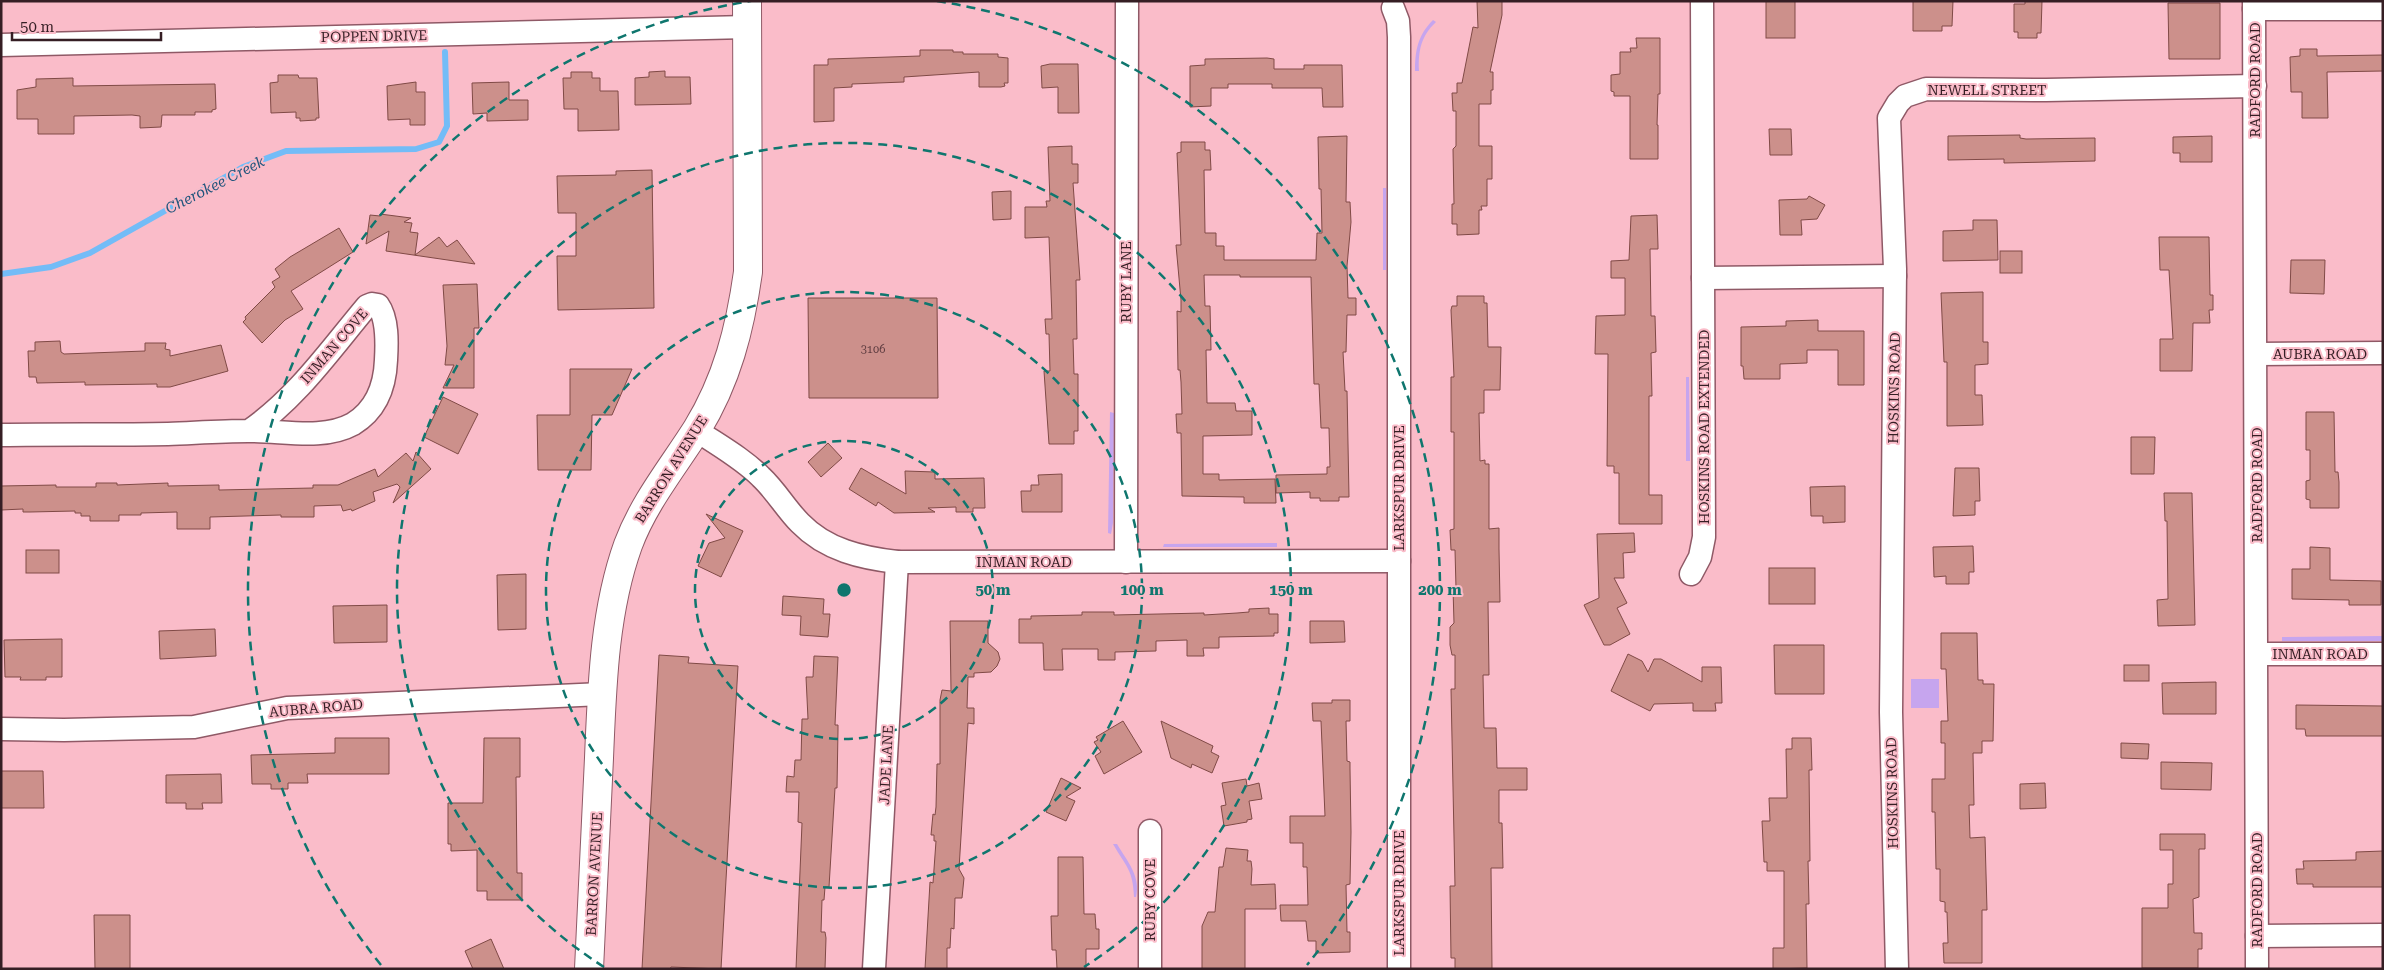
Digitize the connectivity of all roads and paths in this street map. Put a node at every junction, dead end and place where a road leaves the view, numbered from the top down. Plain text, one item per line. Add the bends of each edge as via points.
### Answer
1 (1127, 1) edge
2 (1702, 1) edge
3 (1392, 4) edge
4 (2254, 5) edge
5 (2383, 9) edge
6 (747, 14) edge
7 (1, 45) edge
8 (2255, 86) junction
9 (1895, 276) junction
10 (1703, 278) junction
11 (2383, 353) edge
12 (2257, 354) junction
13 (696, 430) junction
14 (249, 431) junction
15 (1, 435) edge
16 (1400, 561) junction
17 (897, 562) junction
18 (1126, 562) junction
19 (1691, 574) dead end
20 (2258, 654) junction
21 (2383, 654) edge
22 (602, 694) junction
23 (1, 729) edge
24 (1150, 831) dead end
25 (2383, 935) edge
26 (2257, 936) junction
27 (589, 969) edge
28 (874, 969) edge
29 (1150, 969) edge
30 (1398, 969) edge
31 (1897, 969) edge
32 (2257, 969) edge

1 - 18 street, RUBY LANE
2 - 10 street
3 - 16 street, LARKSPUR DRIVE via 1399,37
4 - 5 street
4 - 8 street, RADFORD ROAD
6 - 7 street, POPPEN DRIVE
6 - 13 main road, BARRON AVENUE via 747,280 732,356
8 - 9 street, NEWELL STREET via 1914,91 1898,104 1889,118
8 - 12 street, RADFORD ROAD
9 - 10 street
9 - 31 street, HOSKINS ROAD via 1891,722
10 - 19 street, HOSKINS ROAD EXTENDED via 1704,537 1700,557
11 - 12 street, AUBRA ROAD
12 - 20 street, RADFORD ROAD
13 - 17 street, INMAN ROAD via 761,477 801,524 818,538 845,552
13 - 22 main road, BARRON AVENUE via 640,516 628,546 611,618
14 - 14 street, INMAN COVE via 327,357 367,306 378,305 384,320 386,369 380,395 363,416 344,427 324,432
14 - 15 street, INMAN COVE
16 - 18 street, INMAN ROAD
16 - 30 street, LARKSPUR DRIVE
17 - 18 street, INMAN ROAD
17 - 28 street, JADE LANE
20 - 21 street, INMAN ROAD
20 - 26 street, RADFORD ROAD
22 - 23 street, AUBRA ROAD via 287,708 194,727
22 - 27 main road, BARRON AVENUE
24 - 29 street, RUBY COVE
25 - 26 street
26 - 32 street, RADFORD ROAD

